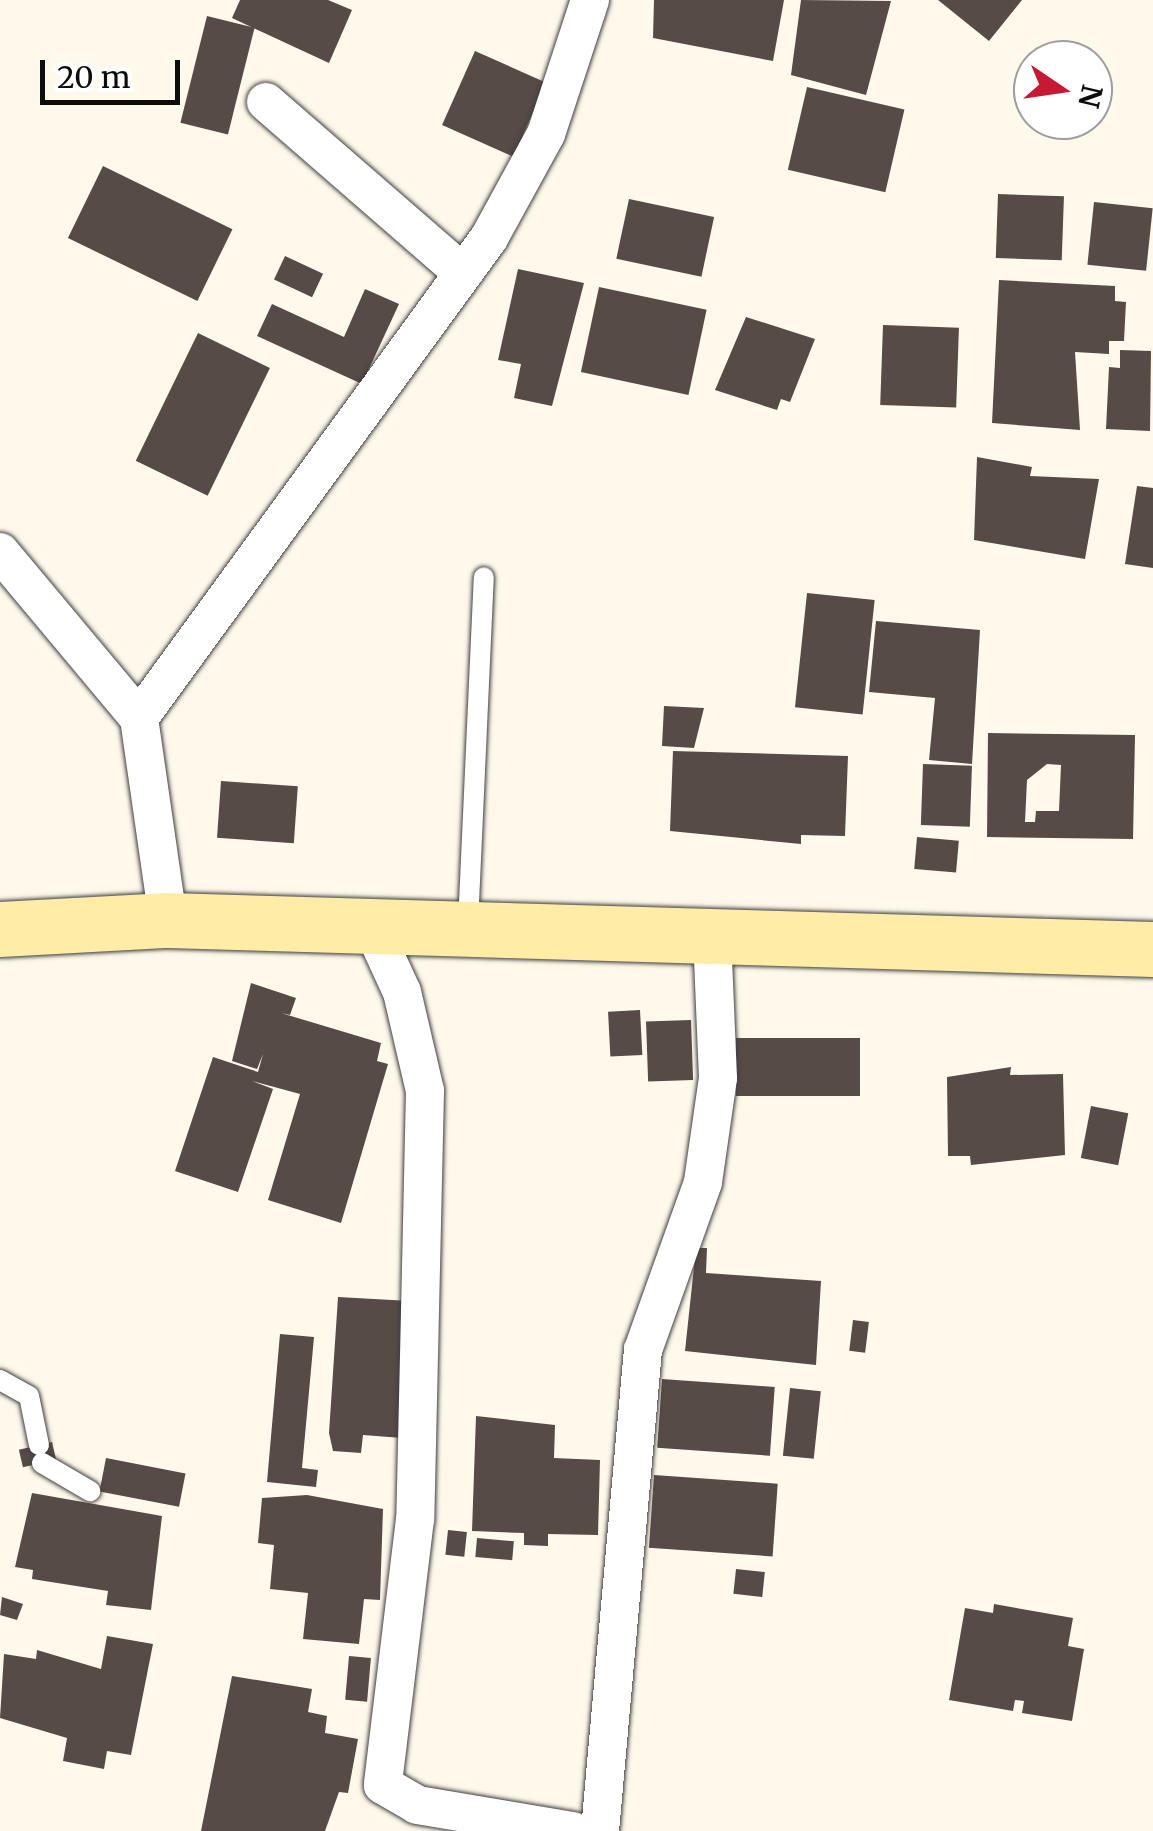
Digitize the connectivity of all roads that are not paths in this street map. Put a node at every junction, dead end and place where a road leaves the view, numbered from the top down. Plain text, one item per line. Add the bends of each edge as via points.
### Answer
1 (590, 0) edge
2 (266, 102) dead end
3 (463, 272) junction
4 (0, 552) edge
5 (484, 577) dead end
6 (139, 718) junction
7 (168, 920) junction
8 (0, 929) edge
9 (373, 930) junction
10 (468, 932) junction
11 (712, 937) junction
12 (1153, 949) edge
13 (0, 1380) edge
14 (90, 1491) dead end
15 (573, 1831) edge
16 (600, 1831) edge

1 - 3 street via 546,134
2 - 3 street
3 - 6 street
4 - 6 street
5 - 10 lane
6 - 7 street
7 - 8 main road
7 - 9 main road
9 - 10 main road
9 - 15 street via 402,992 425,1091 415,1519 383,1786 417,1805
10 - 11 main road
11 - 12 main road
11 - 16 street via 718,1078 703,1182 643,1350
13 - 14 lane via 28,1396 41,1454

